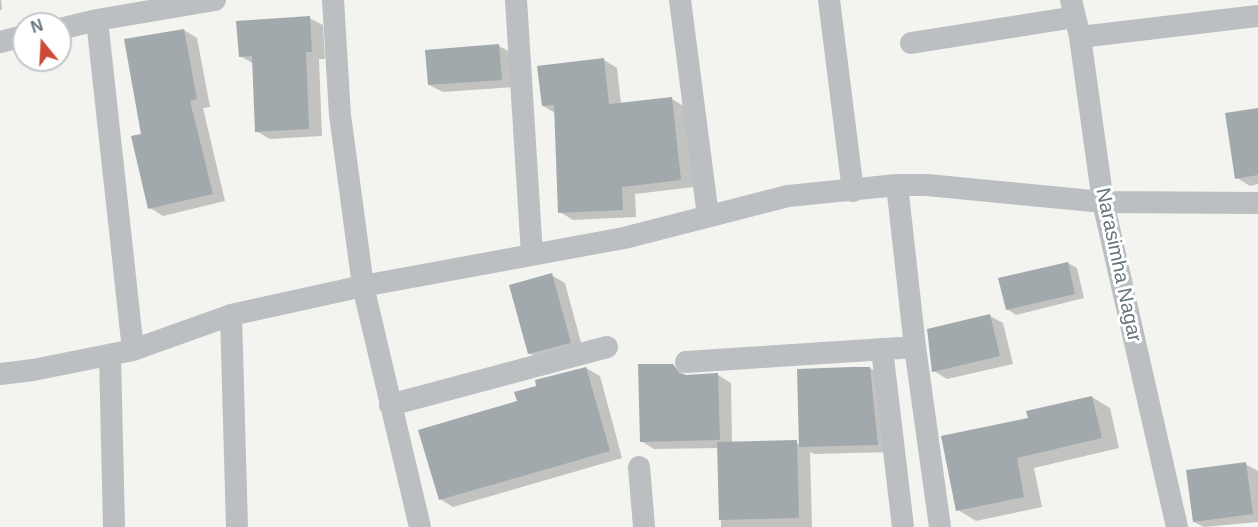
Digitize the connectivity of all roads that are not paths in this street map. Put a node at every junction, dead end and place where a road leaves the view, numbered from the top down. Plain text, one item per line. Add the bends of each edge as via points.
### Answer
1 (215, 0) edge
2 (333, 0) edge
3 (516, 0) edge
4 (680, 0) edge
5 (829, 0) edge
6 (1258, 16) edge
7 (1075, 18) edge
8 (97, 20) junction
9 (72, 25) edge
10 (911, 43) dead end
11 (897, 185) junction
12 (853, 191) junction
13 (1103, 202) junction
14 (1258, 203) edge
15 (708, 216) junction
16 (532, 255) junction
17 (363, 286) junction
18 (231, 315) junction
19 (607, 347) dead end
20 (915, 347) junction
21 (882, 349) junction
22 (133, 350) junction
23 (111, 355) junction
24 (686, 362) dead end
25 (0, 374) edge
26 (390, 405) junction
27 (639, 467) dead end
28 (114, 527) edge
29 (237, 527) edge
30 (420, 527) edge
31 (644, 527) edge
32 (903, 527) edge
33 (939, 527) edge
34 (1177, 527) edge

1 - 8 street
2 - 17 street via 340,115
3 - 16 street
4 - 15 street
5 - 12 street
6 - 7 street
7 - 10 street
7 - 13 street, Narasimha Nagar
8 - 9 street
8 - 22 street
11 - 12 street
11 - 13 street
11 - 20 street
12 - 15 street via 788,196
13 - 14 street
13 - 34 street, Narasimha Nagar
15 - 16 street via 624,238
16 - 17 street
17 - 18 street
17 - 26 street
18 - 22 street
18 - 29 street
19 - 26 street
20 - 21 street
20 - 33 street
21 - 24 street
21 - 32 street
22 - 23 street
23 - 25 street
23 - 28 street
26 - 30 street
27 - 31 street

